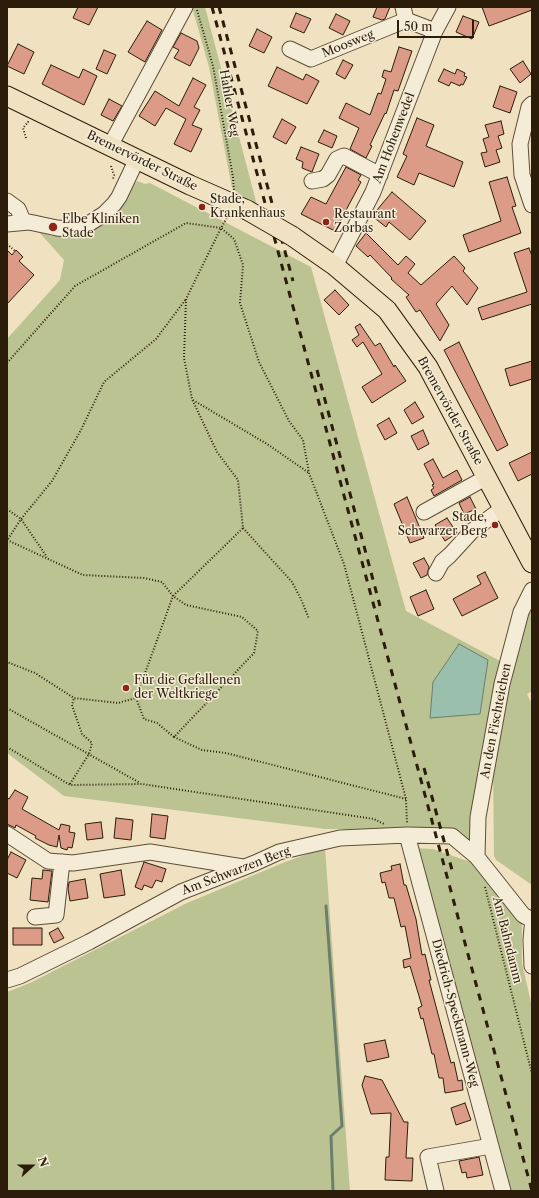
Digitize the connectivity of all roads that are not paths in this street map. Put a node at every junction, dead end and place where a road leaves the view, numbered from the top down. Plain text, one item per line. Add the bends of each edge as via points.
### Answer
1 (185, 7) edge
2 (448, 7) edge
3 (405, 14) edge
4 (435, 31) junction
5 (290, 49) dead end
6 (7, 96) edge
7 (532, 104) edge
8 (110, 146) junction
9 (137, 159) junction
10 (380, 175) junction
11 (312, 181) dead end
12 (7, 201) edge
13 (532, 205) edge
14 (23, 221) junction
15 (7, 224) edge
16 (335, 266) junction
17 (487, 478) junction
18 (503, 508) junction
19 (424, 512) dead end
20 (531, 559) edge
21 (436, 573) dead end
22 (532, 590) edge
23 (7, 834) edge
24 (407, 835) junction
25 (477, 857) junction
26 (62, 862) junction
27 (244, 867) junction
28 (35, 916) dead end
29 (532, 920) edge
30 (532, 928) edge
31 (532, 966) edge
32 (7, 980) edge
33 (491, 1146) junction
34 (436, 1191) edge
35 (503, 1191) edge

1 - 8 street
2 - 4 street, Am Hohenwedel
3 - 4 street
3 - 5 street, Moosweg via 311,59
4 - 10 street, Am Hohenwedel
6 - 8 main road, Bremervörder Straße
7 - 13 street via 529,107 520,144 522,176
8 - 9 main road, Bremervörder Straße
9 - 14 street via 118,197 97,220 81,227 67,229
9 - 16 main road, Bremervörder Straße, bridge via 241,207 292,236
10 - 11 street via 344,156 337,159 323,179
10 - 16 street, Am Hohenwedel
12 - 14 street via 18,210
14 - 15 street
16 - 17 main road, Bremervörder Straße via 387,310 428,367
17 - 18 main road, Bremervörder Straße
17 - 19 street
18 - 20 main road, Bremervörder Straße
18 - 21 street via 472,531 442,562
22 - 25 street, An den Fischteichen via 521,612 502,684 478,817
23 - 26 street via 48,860
24 - 25 street, Am Schwarzen Berg via 452,836
24 - 27 street, Am Schwarzen Berg via 340,838 279,852
24 - 33 street, Diedrich-Speckmann-Weg
25 - 29 street, Am Schwarzen Berg via 523,915
26 - 27 street via 73,863 150,852
26 - 28 street via 56,915
27 - 32 street, Am Schwarzen Berg via 181,892 89,942
30 - 31 street
33 - 34 street via 428,1157
33 - 35 street, Diedrich-Speckmann-Weg

